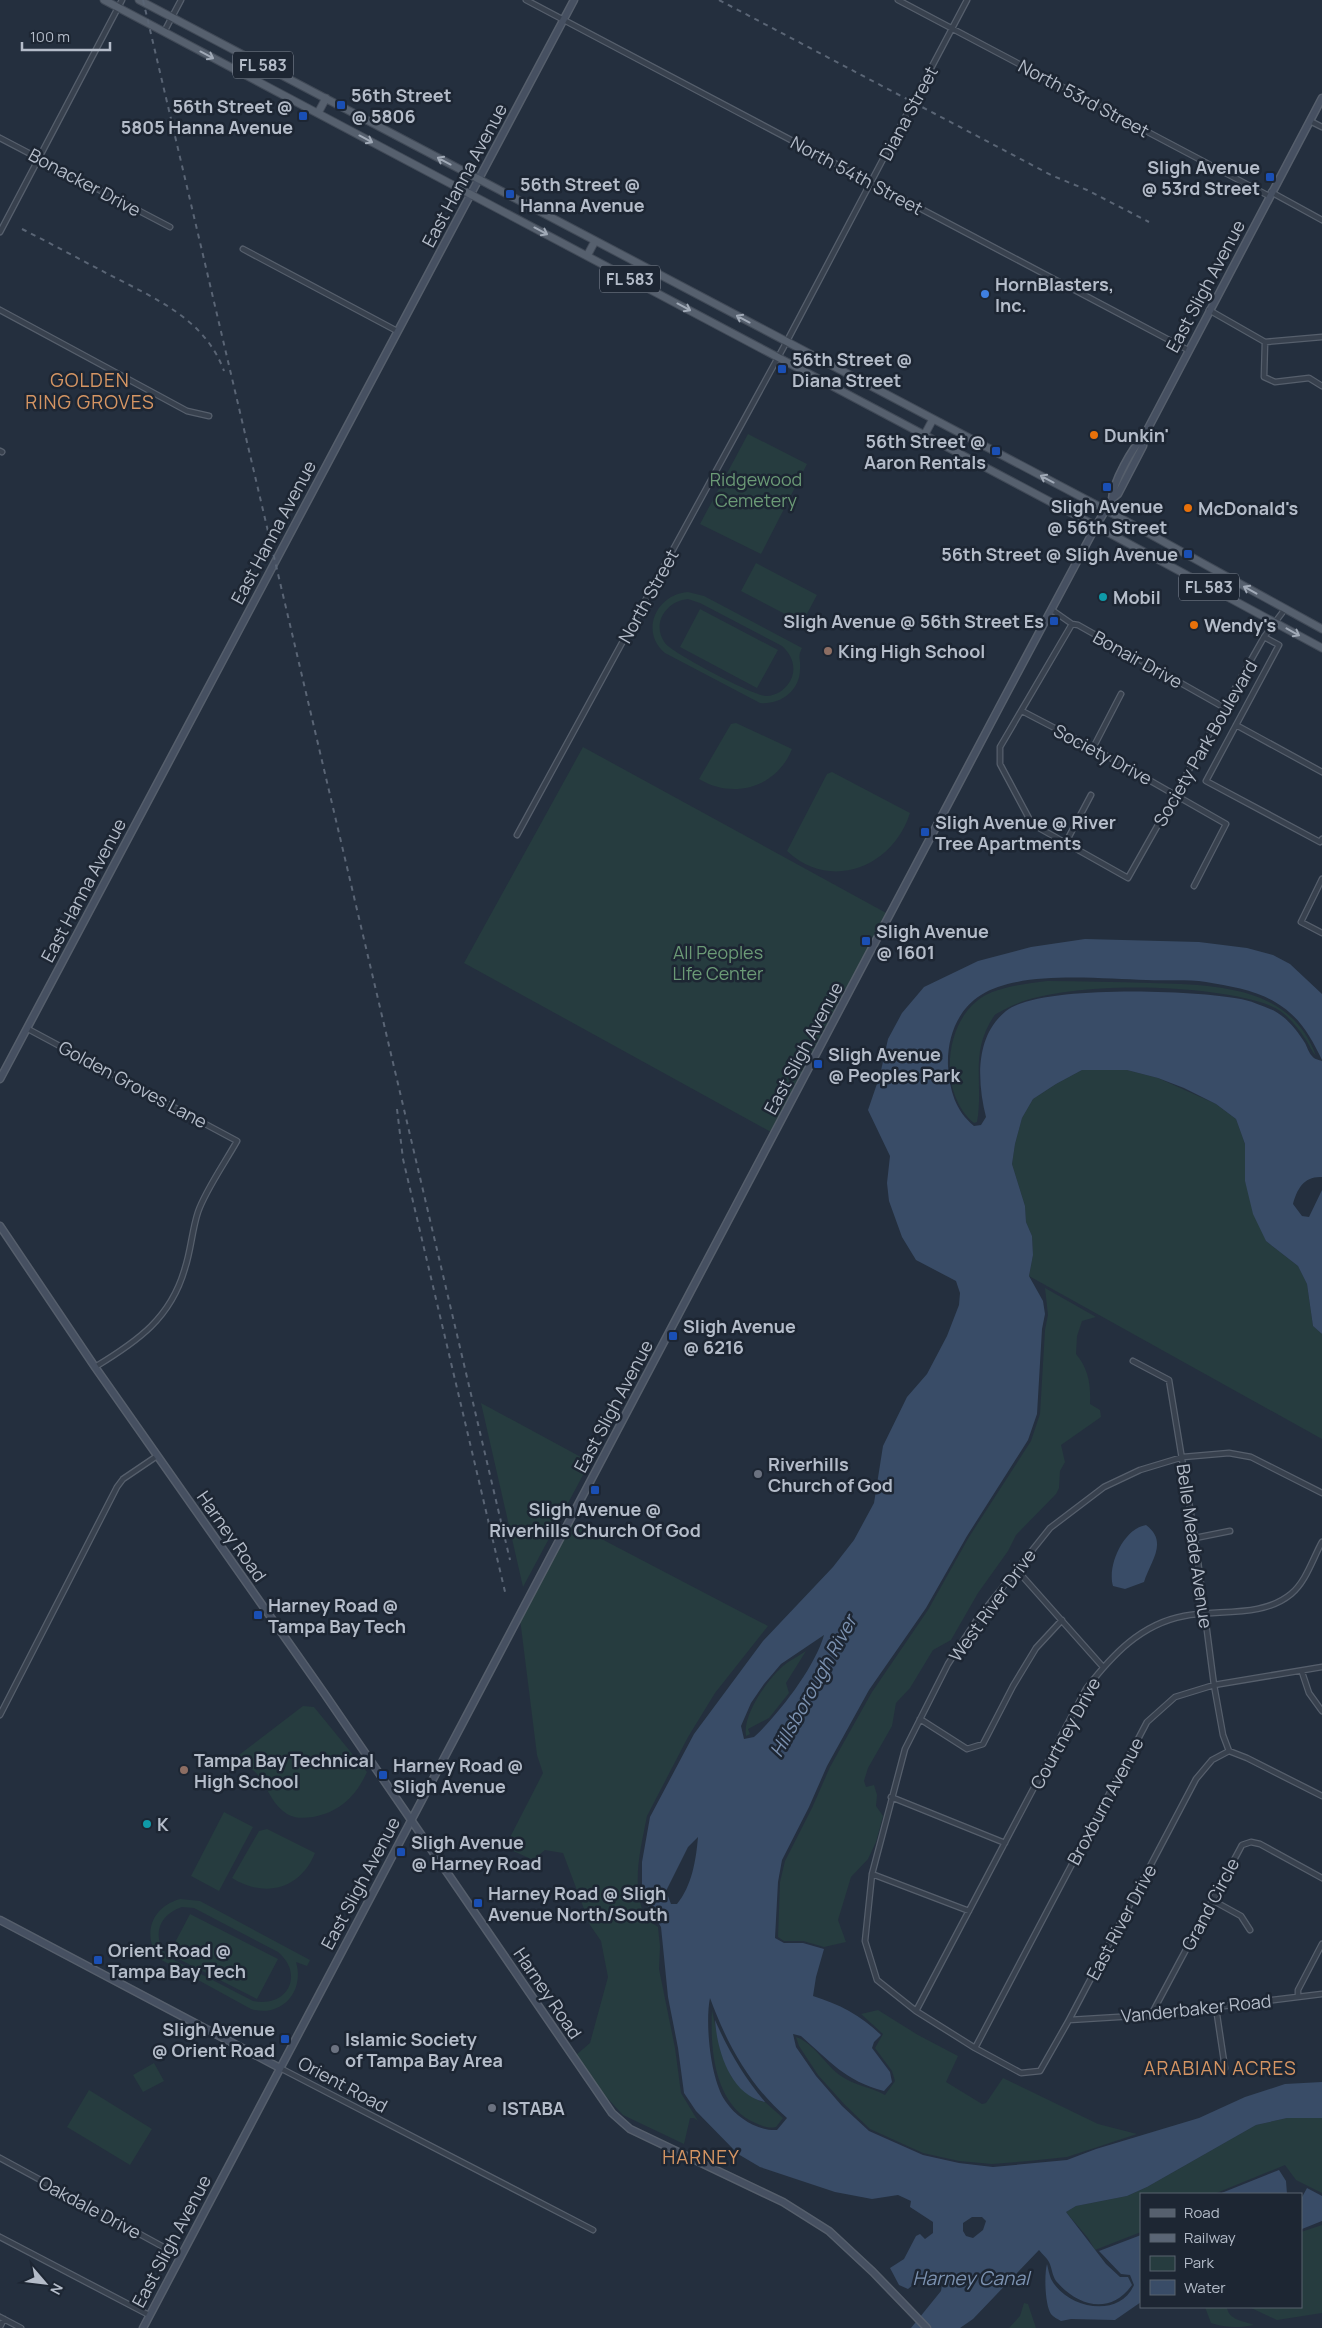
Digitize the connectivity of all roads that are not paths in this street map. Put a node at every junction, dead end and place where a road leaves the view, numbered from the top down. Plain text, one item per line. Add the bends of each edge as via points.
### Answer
1 (104, 0) edge
2 (122, 0) edge
3 (139, 0) edge
4 (180, 0) edge
5 (526, 0) edge
6 (574, 0) edge
7 (898, 0) edge
8 (967, 0) edge
9 (118, 8) junction
10 (172, 17) junction
11 (563, 20) junction
12 (952, 29) junction
13 (164, 32) junction
14 (326, 98) junction
15 (1322, 98) edge
16 (318, 113) junction
17 (1310, 121) junction
18 (1322, 127) edge
19 (0, 138) edge
20 (39, 158) junction
21 (478, 179) junction
22 (871, 183) junction
23 (470, 194) junction
24 (1270, 194) junction
25 (1322, 220) edge
26 (170, 227) dead end
27 (0, 232) edge
28 (595, 241) junction
29 (242, 249) dead end
30 (587, 256) junction
31 (0, 310) edge
32 (1209, 310) junction
33 (397, 331) junction
34 (1322, 337) edge
35 (787, 342) junction
36 (1265, 342) junction
37 (1188, 350) junction
38 (778, 357) junction
39 (1322, 386) edge
40 (210, 416) dead end
41 (933, 420) junction
42 (924, 434) junction
43 (1106, 510) junction
44 (1096, 526) junction
45 (1285, 609) junction
46 (1052, 610) junction
47 (1274, 622) junction
48 (1072, 624) junction
49 (1322, 629) edge
50 (1264, 637) junction
51 (1322, 648) edge
52 (1121, 694) dead end
53 (1225, 708) junction
54 (1022, 711) junction
55 (1236, 726) junction
56 (1093, 748) junction
57 (1322, 772) edge
58 (1176, 794) junction
59 (1091, 795) dead end
60 (517, 835) dead end
61 (1321, 840) edge
62 (1065, 844) junction
63 (1322, 879) edge
64 (1194, 886) dead end
65 (1322, 933) edge
66 (28, 1029) junction
67 (0, 1079) edge
68 (0, 1226) edge
69 (1133, 1361) dead end
70 (95, 1367) junction
71 (157, 1456) junction
72 (1183, 1457) junction
73 (1322, 1492) edge
74 (1230, 1530) dead end
75 (1195, 1538) junction
76 (1322, 1542) edge
77 (1016, 1569) junction
78 (1204, 1614) junction
79 (1062, 1620) junction
80 (1103, 1667) junction
81 (1322, 1667) edge
82 (1302, 1672) junction
83 (1214, 1684) junction
84 (1322, 1712) edge
85 (0, 1715) edge
86 (920, 1720) junction
87 (1229, 1751) junction
88 (1322, 1796) edge
89 (891, 1797) junction
90 (411, 1820) junction
91 (1005, 1843) junction
92 (872, 1874) junction
93 (1322, 1878) edge
94 (1212, 1900) junction
95 (969, 1911) junction
96 (0, 1920) edge
97 (1250, 1930) dead end
98 (1322, 1944) edge
99 (1322, 1994) edge
100 (1298, 1997) junction
101 (1216, 2008) junction
102 (916, 2011) junction
103 (1152, 2016) junction
104 (1070, 2020) junction
105 (975, 2048) junction
106 (280, 2068) junction
107 (1225, 2068) dead end
108 (0, 2158) edge
109 (593, 2230) dead end
110 (0, 2237) edge
111 (180, 2256) junction
112 (149, 2315) junction
113 (2, 2318) edge
114 (0, 2327) edge
115 (21, 2328) edge
116 (143, 2328) edge
117 (927, 2328) edge

1 - 9 main road, FL 583
2 - 9 street
3 - 10 main road, FL 583
4 - 10 street
5 - 11 street, North 54th Street
6 - 11 street, East Hanna Avenue
7 - 12 street, North 53rd Street
8 - 12 street, Diana Street
9 - 13 main road, FL 583
9 - 20 street
10 - 13 street
10 - 14 main road, FL 583
11 - 21 street, East Hanna Avenue
11 - 22 street, North 54th Street
12 - 22 street, Diana Street
12 - 24 street, North 53rd Street
13 -> 16 main road, FL 583
14 - 16 main road
21 -> 14 main road, FL 583
15 - 17 street, East Sligh Avenue
16 -> 23 main road, FL 583
17 - 18 street
17 - 24 street, East Sligh Avenue
19 - 20 street, Bonacker Drive
20 - 26 street, Bonacker Drive
20 - 27 street
21 - 23 street, East Hanna Avenue
21 - 28 main road, FL 583
22 - 35 street, Diana Street
22 - 37 street, North 54th Street
23 -> 30 main road, FL 583
23 - 33 street, East Hanna Avenue
24 - 25 street, North 53rd Street
24 - 32 street, East Sligh Avenue
28 - 30 main road
35 -> 28 main road, FL 583
29 - 33 street
30 -> 38 main road, FL 583
31 - 40 street via 187,411
32 - 36 street
32 - 37 street, East Sligh Avenue
33 - 66 street, East Hanna Avenue
34 - 36 street
35 - 38 street, Diana Street
35 - 41 main road, FL 583
36 - 39 street via 1264,377 1276,382 1309,378
37 - 43 street, East Sligh Avenue via 1112,491
38 - 42 main road, FL 583
38 - 60 street, North Street
41 - 42 main road
43 -> 41 main road, FL 583
42 - 44 main road, FL 583
43 - 44 street, East Sligh Avenue
45 -> 43 main road, FL 583
44 - 46 street, East Sligh Avenue
44 - 47 main road, FL 583
45 - 47 street, Society Park Boulevard
45 - 49 main road, FL 583
46 - 48 street, Bonair Drive
46 - 90 street, East Sligh Avenue
47 - 50 street, Society Park Boulevard
47 -> 51 main road, FL 583
48 - 53 street, Bonair Drive
48 - 54 street
50 - 53 street, Society Park Boulevard
50 - 55 street via 1279,645
52 - 56 street
53 - 58 street, Society Park Boulevard
54 - 56 street, Society Drive
54 - 62 street via 1000,747 1000,764 1032,824
55 - 57 street
55 - 61 street via 1206,781
56 - 58 street, Society Drive
58 - 62 street, Society Park Boulevard via 1128,878
58 - 64 street, Society Drive via 1226,824
59 - 62 street
63 - 65 street via 1301,922
66 - 67 street, East Hanna Avenue
66 - 70 street, Golden Groves Lane via 237,1141 198,1211 186,1267 172,1303 151,1328
68 - 70 street, Harney Road
69 - 72 street, Belle Meade Avenue via 1169,1380
70 - 71 street, Harney Road
71 - 85 street via 123,1479 117,1487
71 - 90 street, Harney Road
72 - 73 street, West River Drive via 1229,1453 1252,1458
72 - 75 street, Belle Meade Avenue
72 - 77 street, West River Drive via 1140,1470 1104,1487 1050,1528
74 - 75 street
75 - 78 street, Belle Meade Avenue
76 - 78 street, Courtney Drive via 1303,1579 1292,1593 1276,1603
77 - 79 street
77 - 86 street, West River Drive via 958,1648
78 - 80 street, Courtney Drive via 1185,1615 1153,1625
78 - 83 street, Belle Meade Avenue
79 - 80 street
79 - 86 street via 1036,1648 983,1744 967,1749
80 - 91 street, Courtney Drive via 1086,1689
81 - 82 street, Broxburn Avenue
82 - 83 street, Broxburn Avenue
82 - 84 street via 1309,1693
83 - 87 street, Belle Meade Avenue
83 - 105 street, Broxburn Avenue via 1175,1697 1147,1722
86 - 89 street, West River Drive via 905,1749
87 - 88 street
87 - 104 street, East River Drive via 1212,1760 1196,1779
89 - 91 street
89 - 92 street, West River Drive
90 - 106 street, East Sligh Avenue
90 - 117 street, Harney Road via 612,2113 630,2129 783,2202 828,2231
91 - 95 street, Courtney Drive
92 - 95 street
92 - 102 street, West River Drive via 865,1941 877,1980
93 - 94 street, Grand Circle via 1260,1844 1246,1842
94 - 97 street via 1241,1916
94 - 103 street, Grand Circle
95 - 102 street, Courtney Drive
96 - 106 street, Orient Road
98 - 100 street via 1298,1990
99 - 100 street, Vanderbaker Road
100 - 101 street, Vanderbaker Road
101 - 103 street, Vanderbaker Road
101 - 107 street
102 - 105 street, East River Drive
103 - 104 street, Vanderbaker Road
104 - 105 street, East River Drive via 1040,2071 1022,2072
106 - 109 street, Orient Road
106 - 111 street, East Sligh Avenue
108 - 111 street, Oakdale Drive
110 - 112 street
111 - 112 street, East Sligh Avenue
112 - 116 street, East Sligh Avenue
113 - 114 street
113 - 115 street

